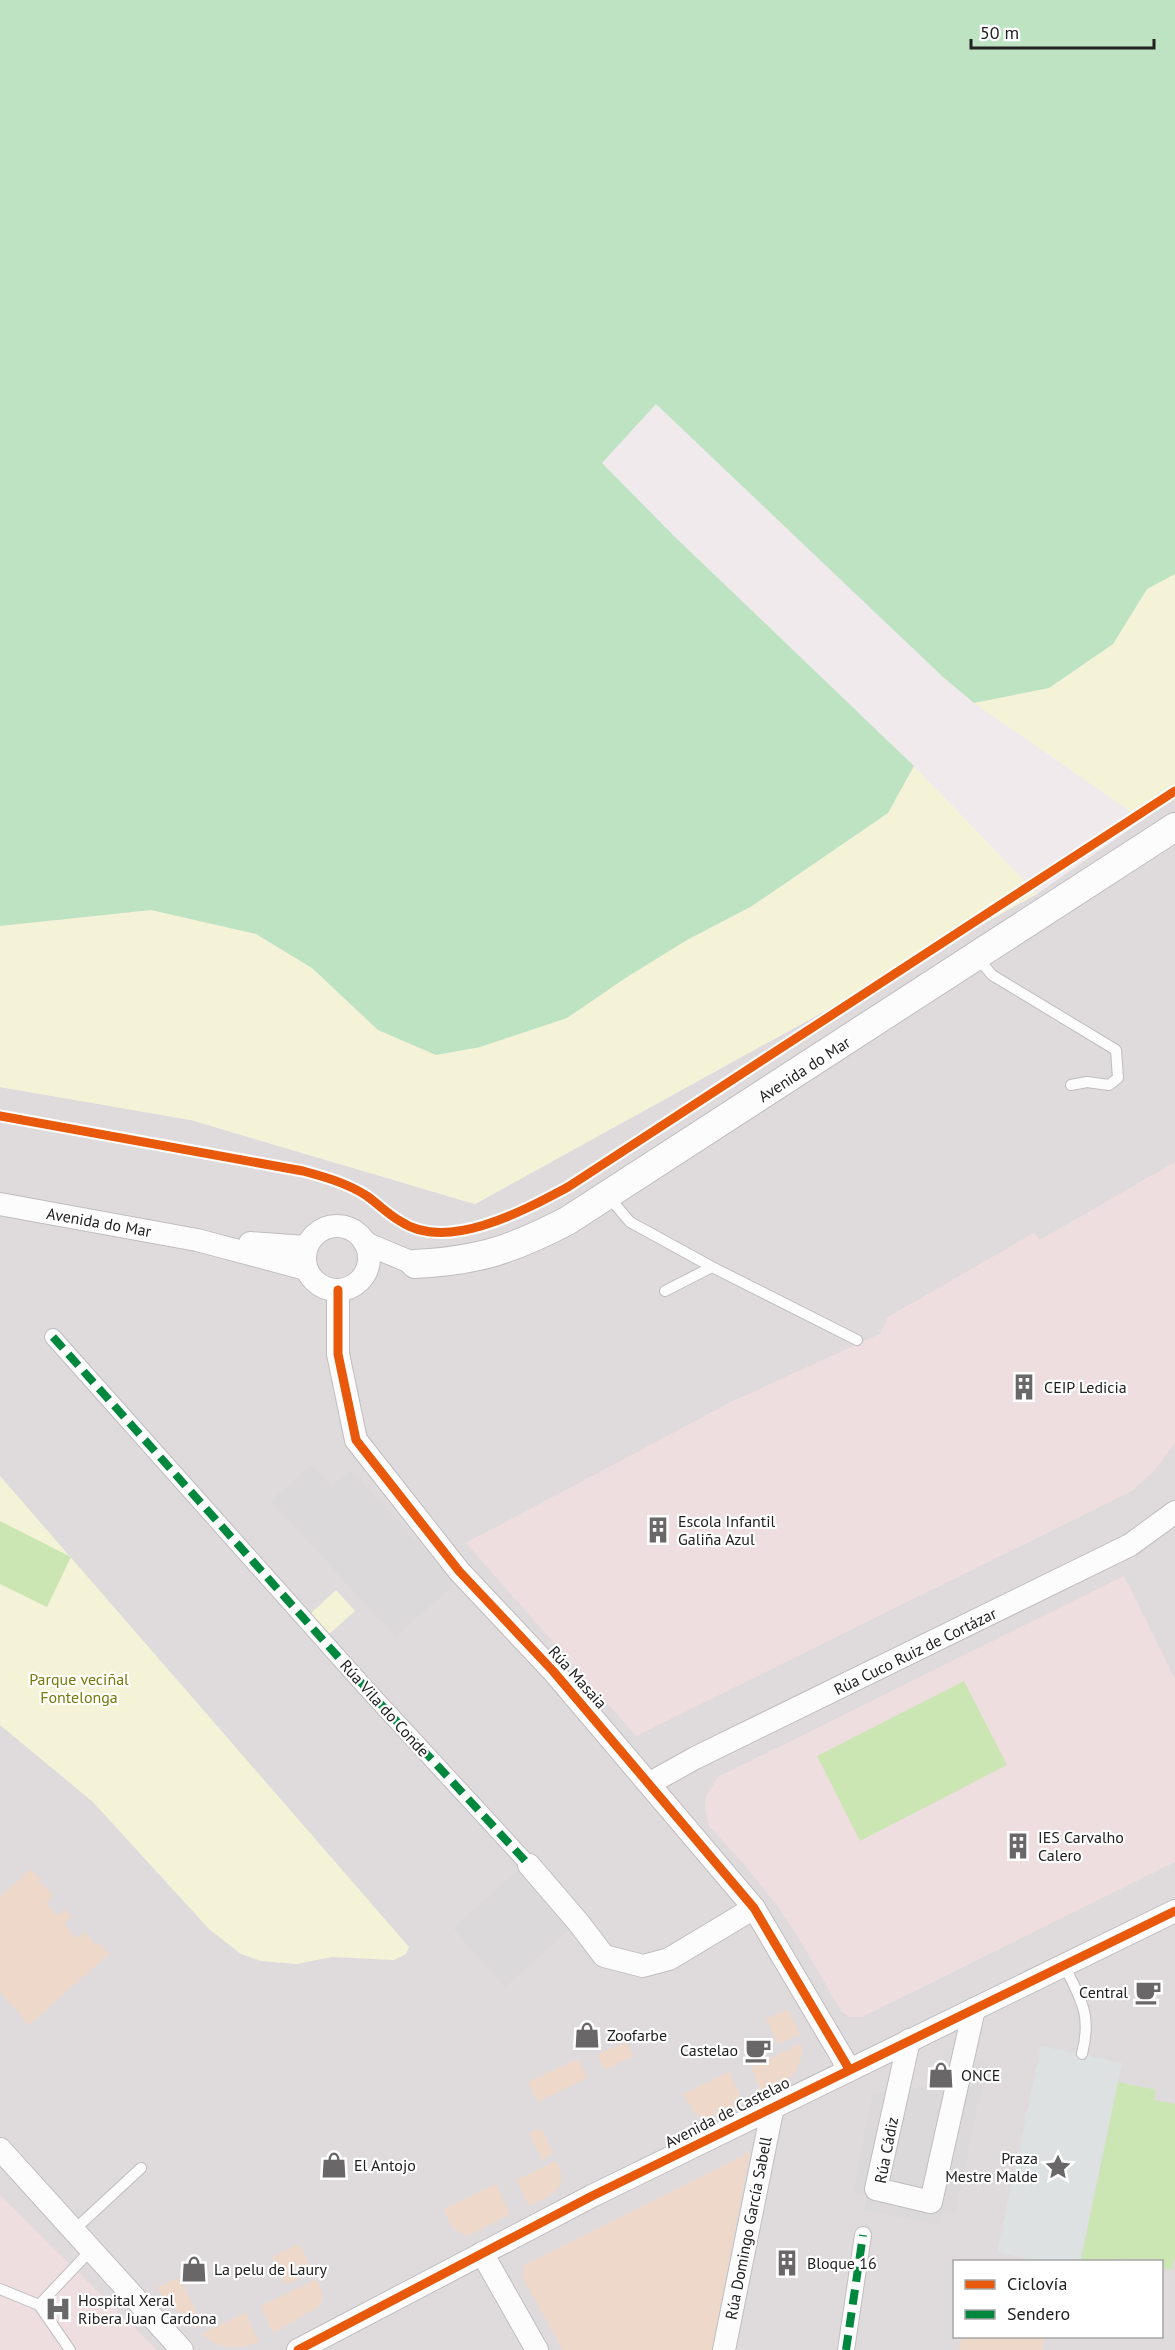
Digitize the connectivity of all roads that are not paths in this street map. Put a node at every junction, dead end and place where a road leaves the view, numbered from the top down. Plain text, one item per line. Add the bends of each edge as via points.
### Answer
1 (1175, 827) edge
2 (976, 956) junction
3 (1071, 1085) dead end
4 (607, 1195) junction
5 (0, 1204) edge
6 (365, 1243) junction
7 (306, 1258) junction
8 (414, 1264) junction
9 (712, 1267) junction
10 (364, 1275) junction
11 (338, 1290) junction
12 (665, 1291) dead end
13 (53, 1338) dead end
14 (857, 1340) dead end
15 (1175, 1512) edge
16 (650, 1783) junction
17 (529, 1865) joint
18 (754, 1908) junction
19 (1175, 1911) edge
20 (1064, 1965) junction
21 (974, 2009) junction
22 (909, 2040) junction
23 (1082, 2055) dead end
24 (849, 2069) junction
25 (773, 2106) junction
26 (0, 2149) edge
27 (141, 2168) dead end
28 (73, 2231) junction
29 (863, 2235) dead end
30 (90, 2251) junction
31 (482, 2253) junction
32 (0, 2289) edge
33 (39, 2305) junction
34 (70, 2350) edge
35 (182, 2350) edge
36 (298, 2350) edge
37 (537, 2350) edge
38 (724, 2350) edge
39 (846, 2350) edge

1 - 2 street, Avenida do Mar
2 - 3 lane via 992,975 1116,1050 1118,1078 1108,1085
2 - 4 street, Avenida do Mar
4 - 8 street, Avenida do Mar via 567,1221 501,1252 455,1262
4 - 9 lane via 630,1222
5 - 7 street, Avenida do Mar
6 - 7 street via 350,1228 329,1227 312,1238
6 - 8 street, Avenida do Mar
6 - 10 street via 369,1259
7 - 11 street via 318,1285
8 - 10 street, Avenida do Mar
9 - 12 lane
9 - 14 lane
10 - 11 street via 357,1283
11 - 16 street, Rúa Masaia via 338,1354 356,1440 459,1571
13 - 17 street, Rúa Vila do Conde
15 - 16 street, Rúa Cuco Ruiz de Cortázar via 1130,1545
16 - 18 street, Rúa Masaia
17 - 18 street, Rúa Vila do Conde via 604,1956 643,1966 669,1959
18 - 24 street, Rúa Masaia
19 - 20 street, Avenida de Castelao
20 - 21 street, Avenida de Castelao
20 - 23 lane via 1086,2011
21 - 22 street, Avenida de Castelao
21 - 22 street, Rúa Cádiz via 931,2202 876,2189
22 - 24 street, Avenida de Castelao
24 - 25 street, Avenida de Castelao
25 - 31 street, Avenida de Castelao
25 - 38 street, Rúa Domingo García Sabell
26 - 28 street
27 - 28 lane
28 - 30 street
29 - 39 street
30 - 33 lane
30 - 35 street
31 - 36 street, Avenida de Castelao
31 - 37 street
32 - 33 lane
33 - 34 lane

